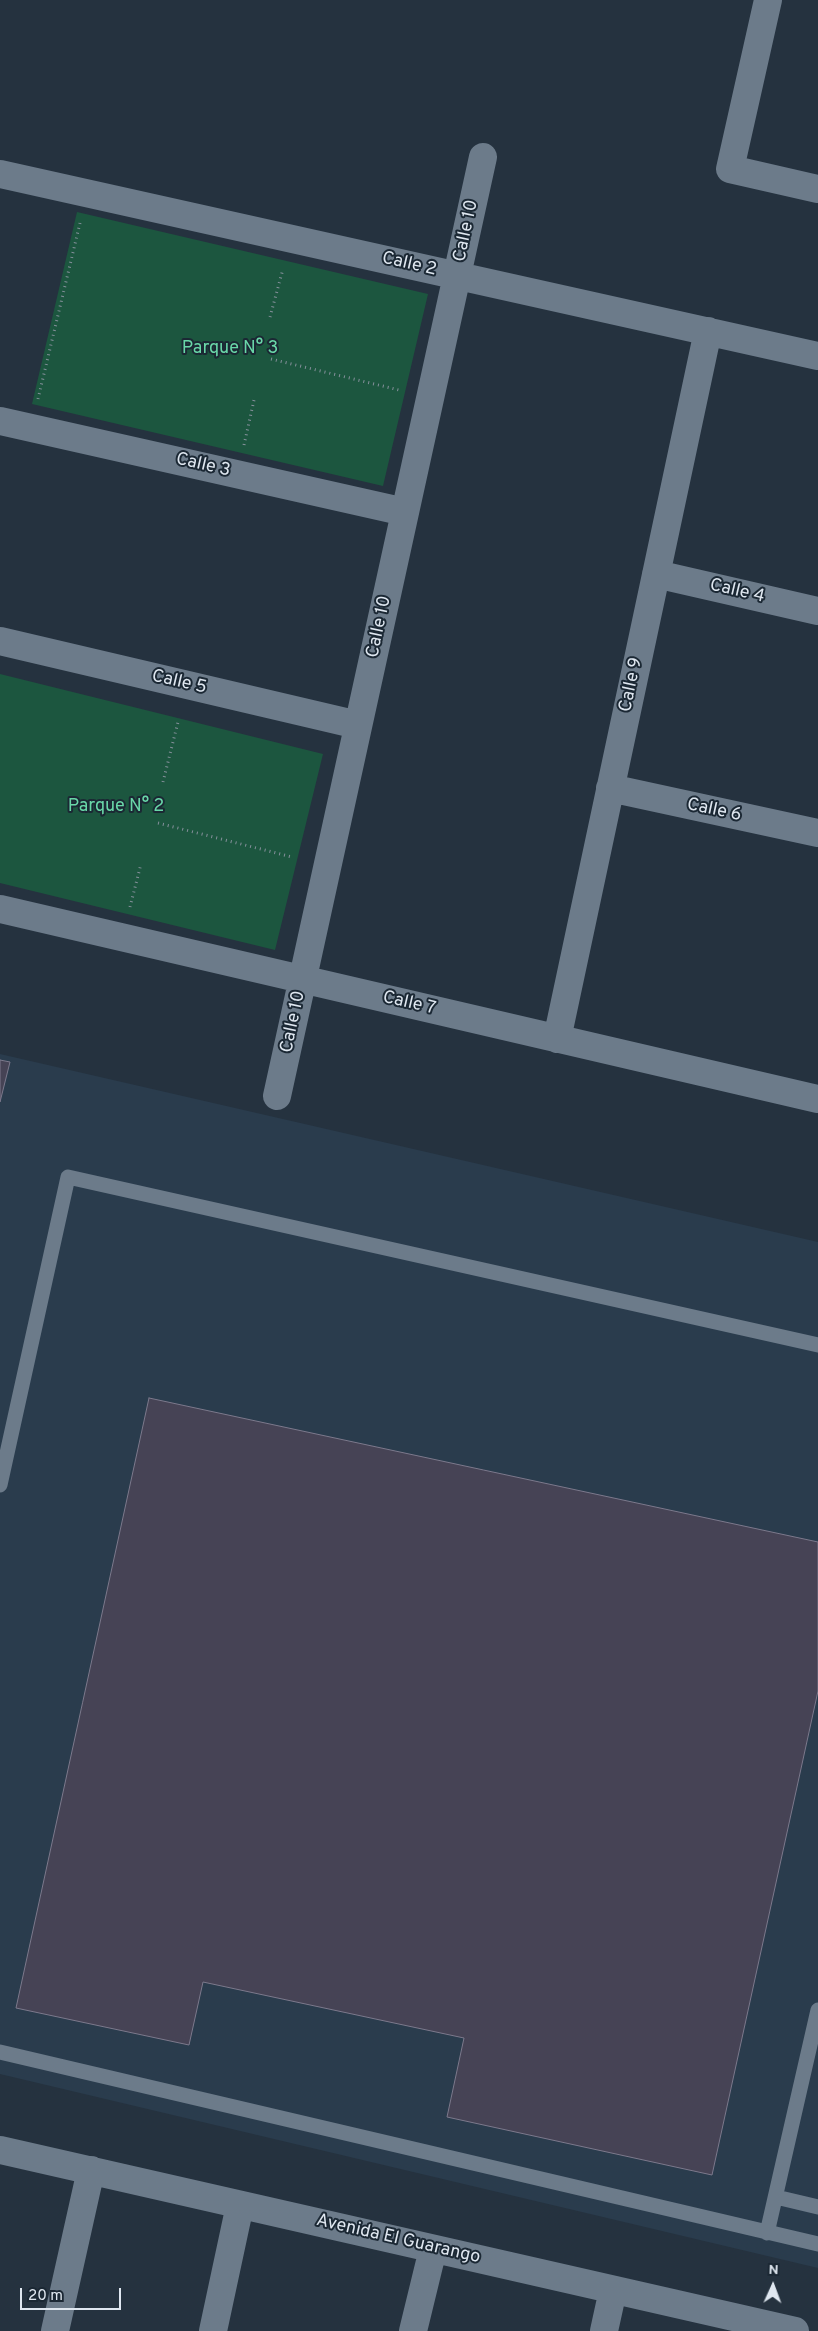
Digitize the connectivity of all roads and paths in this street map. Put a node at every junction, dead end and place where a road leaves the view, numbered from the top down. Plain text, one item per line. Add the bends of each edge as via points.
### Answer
1 (768, 0) edge
2 (483, 157) dead end
3 (0, 174) edge
4 (818, 189) edge
5 (81, 217) dead end
6 (284, 266) dead end
7 (457, 276) junction
8 (270, 317) dead end
9 (708, 331) junction
10 (818, 356) edge
11 (271, 359) dead end
12 (401, 381) dead end
13 (399, 390) junction
14 (397, 399) dead end
15 (254, 400) dead end
16 (46, 404) dead end
17 (0, 421) edge
18 (243, 449) dead end
19 (405, 512) junction
20 (656, 574) junction
21 (818, 611) edge
22 (0, 641) edge
23 (178, 722) dead end
24 (358, 725) junction
25 (163, 782) dead end
26 (610, 788) junction
27 (158, 823) dead end
28 (818, 833) edge
29 (292, 857) dead end
30 (141, 864) dead end
31 (0, 909) edge
32 (130, 910) dead end
33 (303, 980) junction
34 (557, 1039) junction
35 (277, 1096) dead end
36 (818, 1099) edge
37 (818, 1345) edge
38 (0, 1485) edge
39 (818, 2010) edge
40 (0, 2052) edge
41 (0, 2150) edge
42 (91, 2170) junction
43 (776, 2197) junction
44 (240, 2204) junction
45 (818, 2206) edge
46 (767, 2233) junction
47 (818, 2244) edge
48 (433, 2249) junction
49 (613, 2290) junction
50 (55, 2331) edge
51 (213, 2331) edge
52 (413, 2331) edge
53 (604, 2331) edge
54 (795, 2331) edge

1 - 4 street via 730,168
2 - 7 street, Calle 10
3 - 7 street, Calle 2
5 - 16 path via 37,402
6 - 8 path
7 - 9 street, Calle 2
7 - 19 street, Calle 10
9 - 10 street, Calle 2
9 - 20 street, Calle 9
11 - 13 path
12 - 13 path
13 - 14 path
15 - 18 path
17 - 19 street, Calle 3
19 - 24 street, Calle 10
20 - 21 street, Calle 4
20 - 26 street, Calle 9
22 - 24 street, Calle 5
23 - 25 path
24 - 33 street, Calle 10
26 - 28 street, Calle 6
26 - 34 street, Calle 9
27 - 29 path
30 - 32 path
31 - 33 street, Calle 7
33 - 34 street, Calle 7
33 - 35 street, Calle 10
34 - 36 street, Calle 7
37 - 38 lane via 68,1177
39 - 43 lane
40 - 46 lane
41 - 42 street, Avenida El Guarango
42 - 44 street, Avenida El Guarango
42 - 50 street
43 - 45 lane
43 - 46 lane
44 - 48 street, Avenida El Guarango
44 - 51 street
46 - 47 lane
48 - 49 street, Avenida El Guarango
48 - 52 street
49 - 53 street
49 - 54 street, Avenida El Guarango

